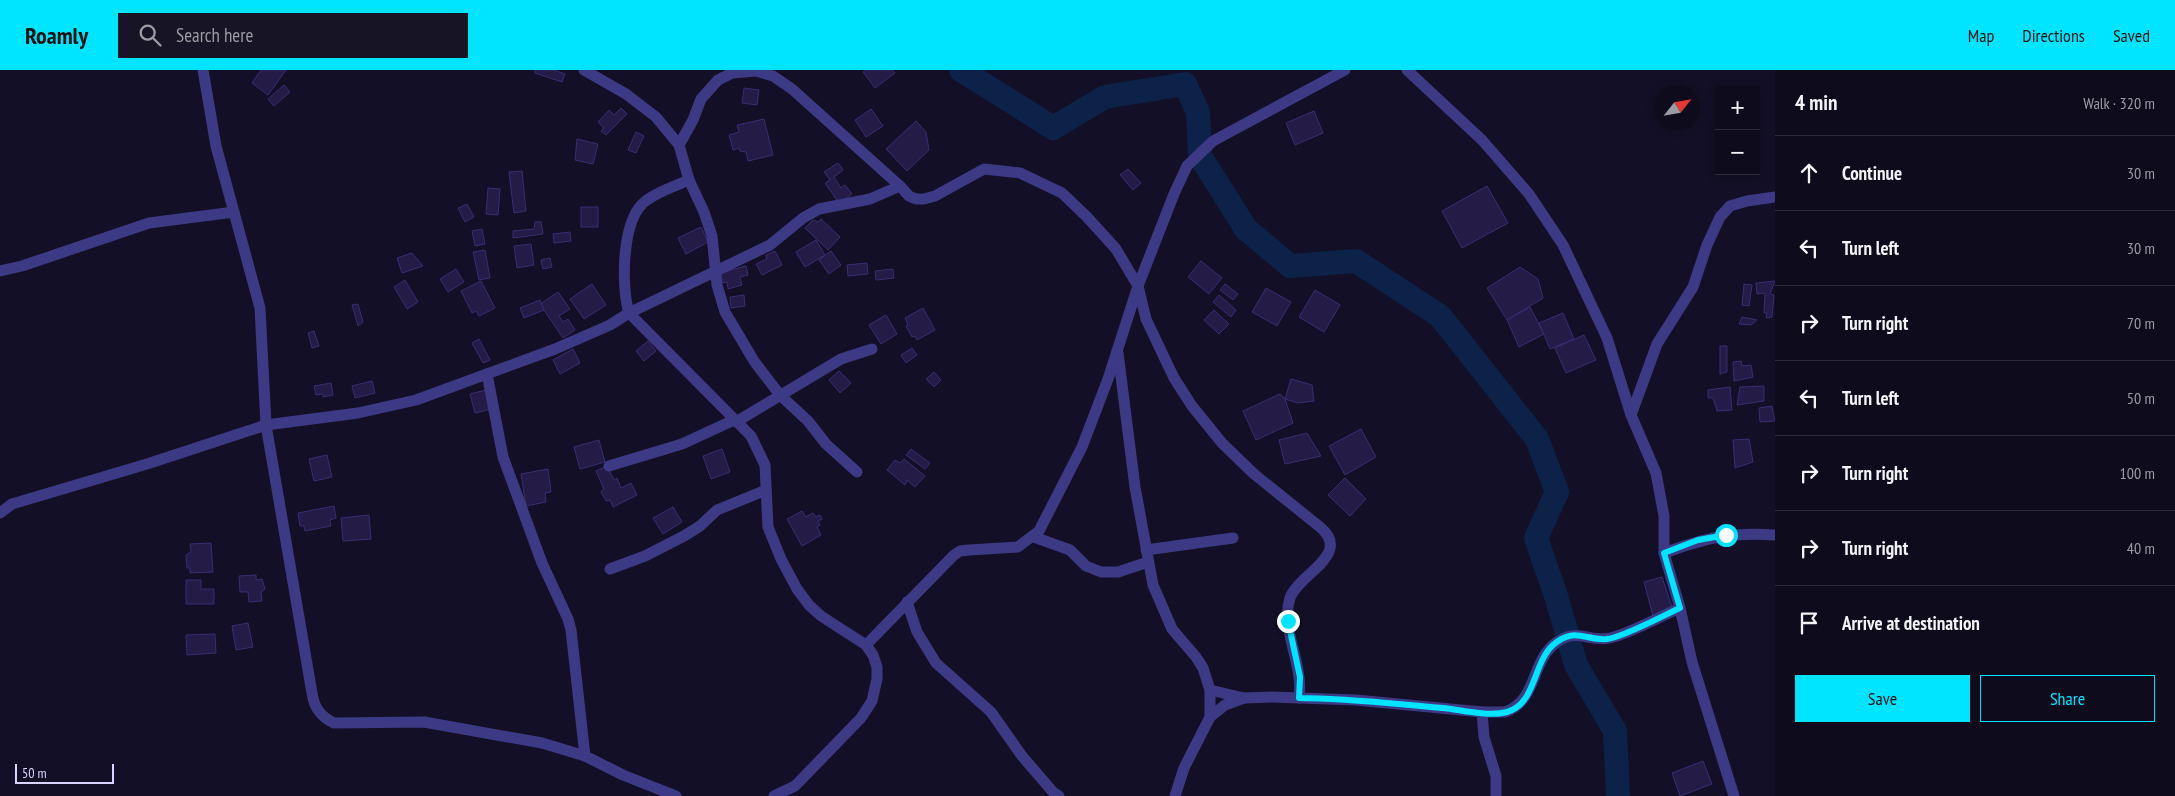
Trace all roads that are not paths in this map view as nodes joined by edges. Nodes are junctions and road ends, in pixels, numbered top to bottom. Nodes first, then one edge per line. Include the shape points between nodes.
1 (203, 70) edge
2 (584, 70) edge
3 (1345, 70) edge
4 (1407, 70) edge
5 (679, 144) junction
6 (689, 180) junction
7 (900, 186) junction
8 (1775, 197) edge
9 (234, 212) junction
10 (715, 270) junction
11 (0, 271) edge
12 (1138, 286) junction
13 (629, 313) junction
14 (872, 349) dead end
15 (1118, 350) junction
16 (487, 374) junction
17 (780, 395) junction
18 (1631, 415) junction
19 (735, 421) junction
20 (266, 425) junction
21 (610, 466) dead end
22 (857, 472) dead end
23 (766, 490) junction
24 (0, 513) edge
25 (1775, 535) edge
26 (1034, 537) junction
27 (1233, 538) dead end
28 (1146, 550) junction
29 (1664, 553) junction
30 (1148, 562) junction
31 (610, 569) dead end
32 (907, 602) junction
33 (1680, 608) junction
34 (866, 645) junction
35 (1210, 690) junction
36 (1244, 698) junction
37 (1299, 698) junction
38 (1482, 712) junction
39 (1210, 717) junction
40 (584, 756) junction
41 (676, 796) edge
42 (774, 796) edge
43 (1059, 796) edge
44 (1175, 796) edge
45 (1496, 796) edge
46 (1734, 796) edge

1 - 9 street via 216,146
2 - 5 street via 626,94 656,117
3 - 12 street via 1213,141 1187,166
4 - 18 street via 1506,165 1547,219 1563,245 1607,338
5 - 6 street
5 - 7 street via 701,99 718,80 732,73 756,70 773,76 792,90
6 - 10 street via 712,236
6 - 13 street via 646,200 638,209 631,225 624,266
7 - 10 street via 870,198 819,209 770,245
7 - 12 street via 916,200 935,196 984,169 1020,172 1062,193 1081,211 1116,249
8 - 18 street via 1730,206 1720,217 1693,287 1657,344
9 - 11 street via 148,223
9 - 20 street via 260,308
10 - 13 street
10 - 17 street via 725,312 754,361
12 - 15 street
12 - 37 street via 1146,319 1179,388 1192,406 1254,474 1328,536 1331,546 1328,556 1297,587 1290,599 1288,621 1300,677
13 - 16 street via 555,350
13 - 19 street
14 - 17 street via 841,359
15 - 26 street via 1082,448
15 - 28 street
16 - 20 street via 416,400 358,413
16 - 40 street via 503,457 530,533 571,630
17 - 19 street
17 - 22 street
18 - 29 street via 1656,473 1664,516
19 - 21 street via 682,444
19 - 23 street via 756,444 765,465
20 - 24 street via 12,504
20 - 40 street via 313,703 325,719 343,724 424,722 542,743
23 - 31 street via 717,510 700,526 661,548
23 - 34 street via 768,527 797,589 821,616
25 - 29 street via 1711,537
26 - 30 street via 1070,550 1086,566 1101,572 1118,572
26 - 32 street via 1018,548 960,551
27 - 28 street
28 - 30 street
29 - 33 street
30 - 35 street via 1167,620 1200,662
32 - 34 street
32 - 43 street via 916,632 936,663 991,712 1022,756
33 - 38 street via 1616,637 1566,637 1553,645 1544,657 1527,696 1518,706 1506,712
33 - 46 street via 1692,662
34 - 42 street via 877,667 872,701 852,728 795,786
35 - 36 street
35 - 39 street
36 - 37 street
36 - 39 street via 1225,705
37 - 38 street
38 - 45 street via 1484,737 1496,776
39 - 44 street via 1184,768
40 - 41 street

